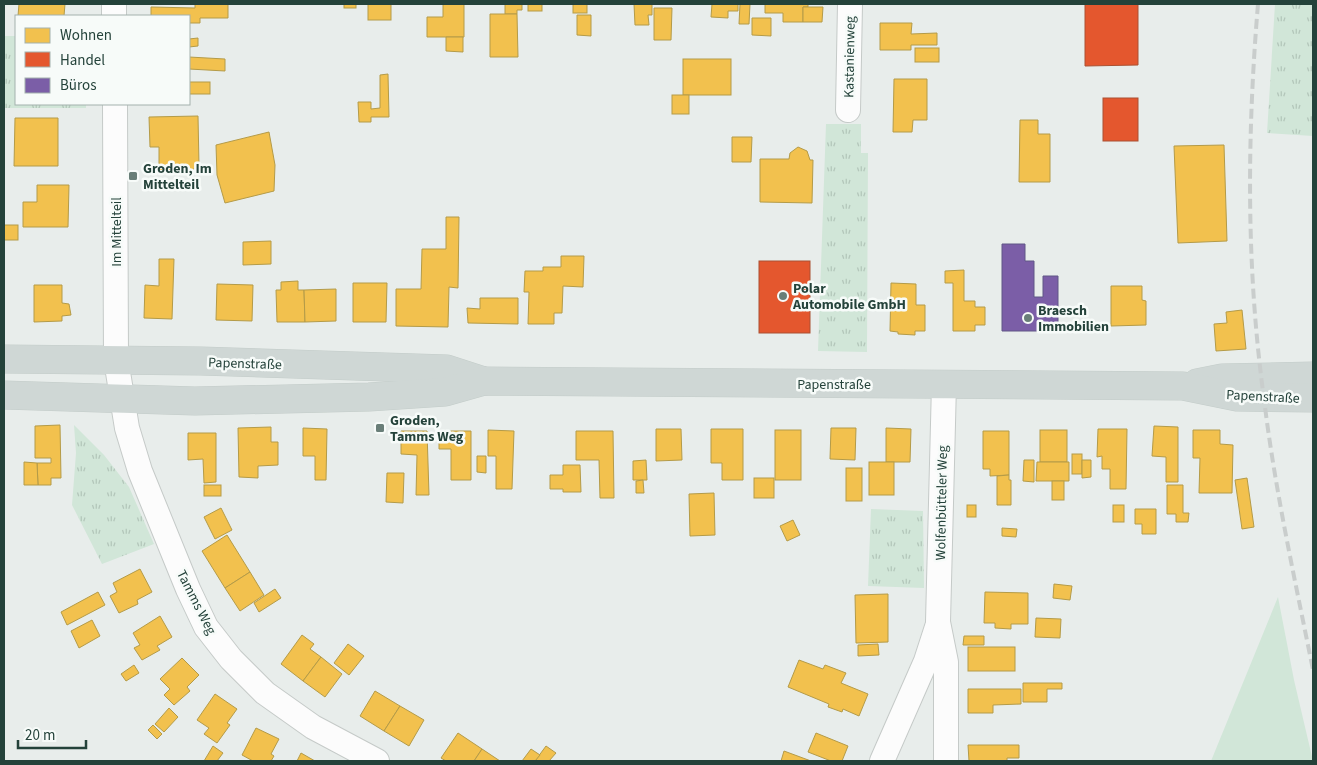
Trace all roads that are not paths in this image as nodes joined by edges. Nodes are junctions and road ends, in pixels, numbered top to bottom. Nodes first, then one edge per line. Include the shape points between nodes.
1 (850, 4) edge
2 (115, 105) edge
3 (848, 110) dead end
4 (4, 359) edge
5 (116, 360) junction
6 (1312, 379) edge
7 (484, 381) junction
8 (944, 384) junction
9 (4, 395) edge
10 (123, 400) junction
11 (938, 622) junction
12 (377, 761) edge
13 (882, 761) edge
14 (946, 761) edge

1 - 3 street, Kastanienweg
2 - 5 street, Im Mittelteil
4 - 5 main road, Papenstraße
5 - 7 main road, Papenstraße via 447,369
5 - 10 street, Im Mittelteil
6 - 8 main road, Papenstraße via 1222,378 1183,386
7 - 8 main road, Papenstraße
7 - 10 main road, Papenstraße via 445,392 369,398
8 - 11 street, Wolfenbütteler Weg
9 - 10 main road, Papenstraße
10 - 12 street, Tamms Weg via 134,454 206,627 231,659 265,693 313,727
11 - 13 street, Wolfenbütteler Weg via 926,662
11 - 14 street, Wolfenbütteler Weg via 946,662

